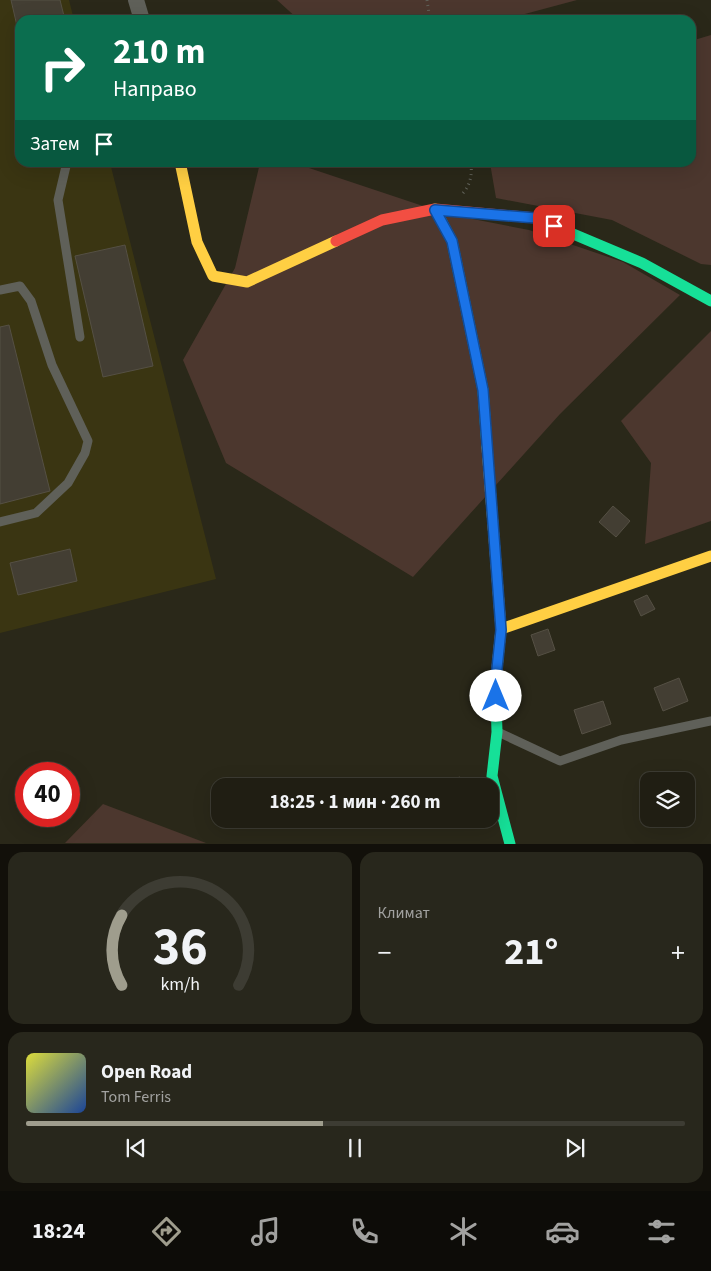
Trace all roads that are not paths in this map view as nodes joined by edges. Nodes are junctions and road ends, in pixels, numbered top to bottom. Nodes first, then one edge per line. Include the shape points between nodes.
1 (136, 0) edge
2 (140, 15) edge
3 (66, 167) edge
4 (181, 167) edge
5 (438, 210) junction
6 (0, 290) edge
7 (711, 301) edge
8 (80, 336) dead end
9 (0, 522) edge
10 (711, 556) edge
11 (501, 630) junction
12 (711, 721) edge
13 (498, 732) junction
14 (510, 844) edge

1 - 2 street
3 - 8 lane via 58,200
4 - 5 street via 197,242 213,276 247,282 382,220
5 - 7 street via 536,218 642,263
5 - 11 street via 452,241 483,390
6 - 9 lane via 20,286 31,301 52,365 88,441 85,453 68,482 36,513
10 - 11 street
11 - 13 street via 496,678
12 - 13 lane via 621,740 560,761
13 - 14 street via 492,776

